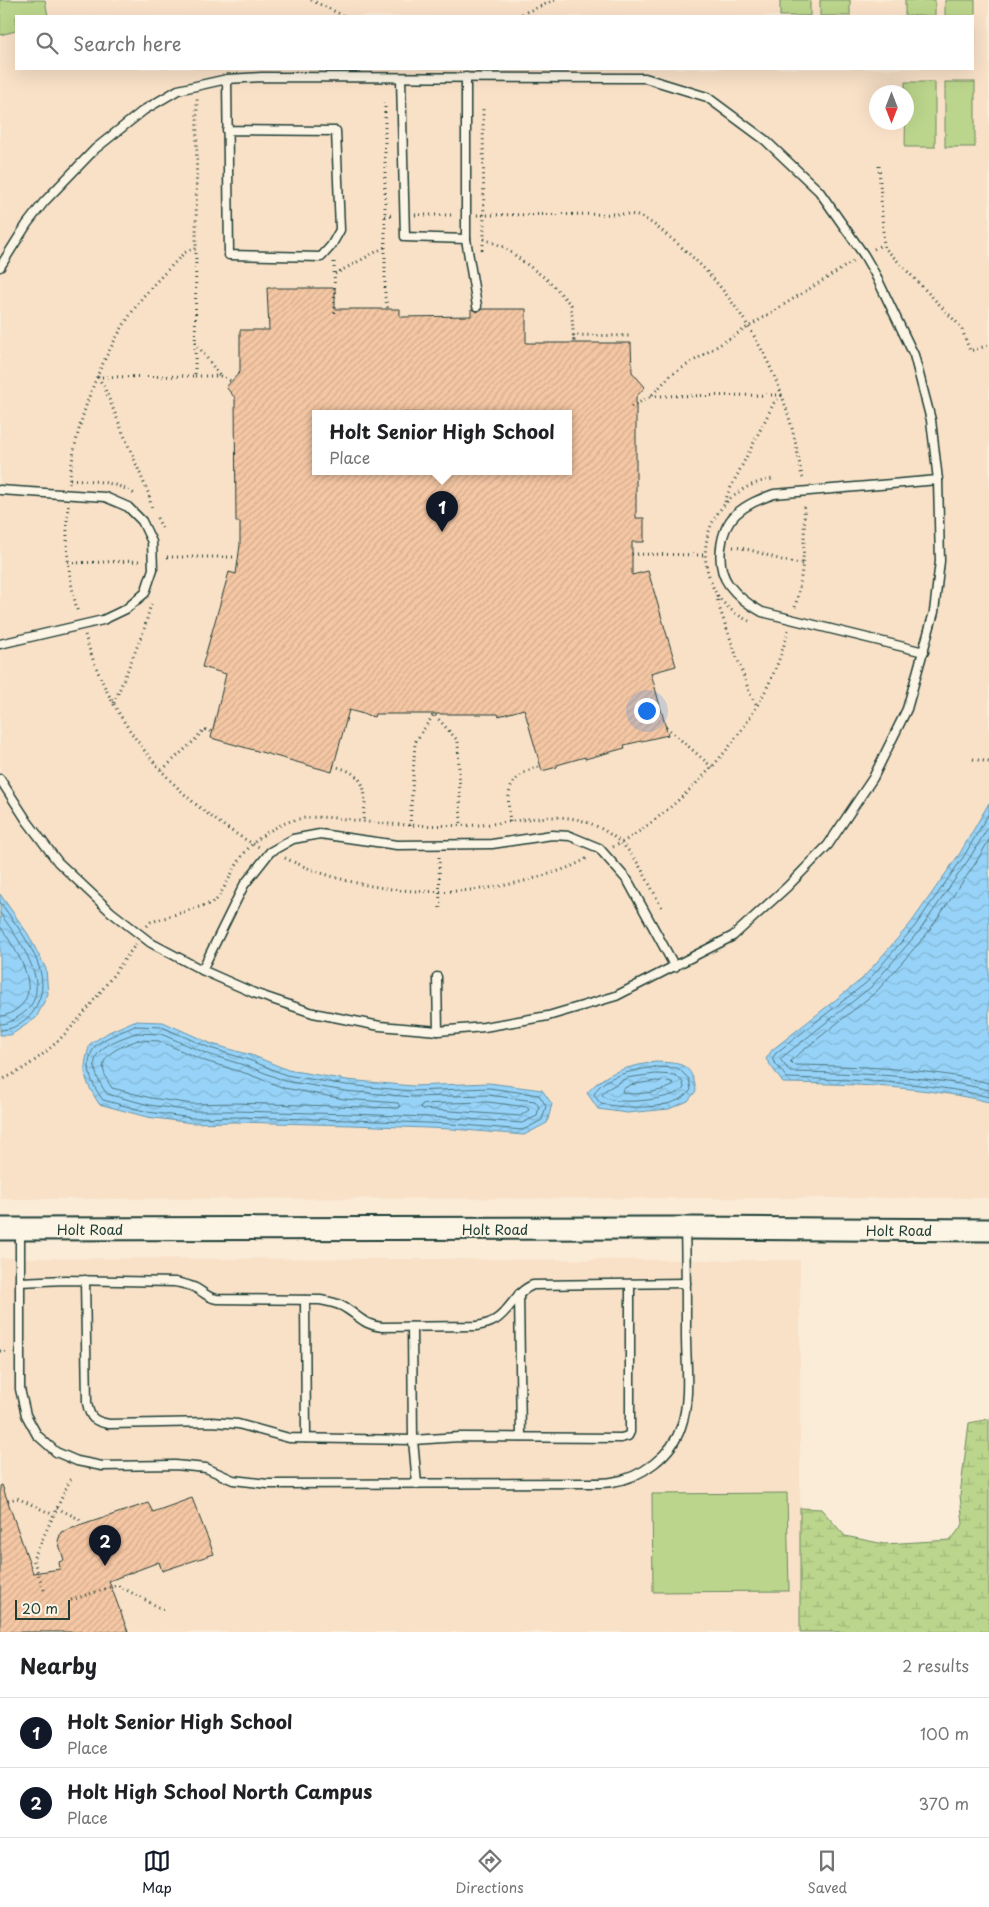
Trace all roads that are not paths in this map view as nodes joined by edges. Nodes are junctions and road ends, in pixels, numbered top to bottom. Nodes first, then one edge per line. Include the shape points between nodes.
1 (401, 78) junction
2 (466, 78) junction
3 (227, 79) junction
4 (227, 130) junction
5 (466, 238) junction
6 (0, 267) edge
7 (477, 306) dead end
8 (938, 480) junction
9 (0, 490) edge
10 (0, 644) edge
11 (924, 652) junction
12 (0, 780) edge
13 (675, 967) junction
14 (202, 970) junction
15 (437, 977) dead end
16 (438, 1031) junction
17 (685, 1228) junction
18 (10, 1229) edge
19 (989, 1230) edge
20 (85, 1280) junction
21 (20, 1282) junction
22 (686, 1283) junction
23 (630, 1284) junction
24 (519, 1294) junction
25 (305, 1300) junction
26 (412, 1327) junction
27 (521, 1437) junction
28 (306, 1438) junction
29 (413, 1440) junction
30 (417, 1484) junction

1 - 2 lane
1 - 3 lane
1 - 5 lane via 404,237
2 - 5 lane
2 - 8 lane via 645,78 708,97 765,140 818,191 864,255 914,355 931,420
3 - 4 lane
3 - 6 lane via 178,90 144,110 95,149 44,202
4 - 4 lane via 229,255 321,257 340,230 336,132
5 - 7 lane
8 - 11 lane via 940,561 934,612
8 - 11 lane via 774,494 754,501 735,514 720,546 721,563 728,584 745,602 762,612
9 - 10 lane via 106,497 128,507 142,521 152,542 153,569 145,593 126,609 102,620
11 - 13 lane via 907,709 873,778 828,845 788,887 733,936
12 - 14 lane via 58,862 111,912 151,942
13 - 14 lane via 628,881 599,848 570,836 552,834 492,844 397,845 320,834 293,838 270,852 244,885
13 - 16 lane via 616,996 548,1016
14 - 16 lane via 254,993 313,1013 380,1026
15 - 16 lane
17 - 18 main road, Holt Road
17 - 19 main road, Holt Road
17 - 22 lane
18 - 21 lane
20 - 21 lane
20 - 25 lane via 175,1282 190,1285 217,1300
20 - 28 lane via 87,1402 90,1416 98,1422 212,1422
21 - 30 lane via 20,1389 26,1415 37,1435 56,1452 77,1462 102,1466 206,1468 233,1480 268,1484
22 - 23 lane
22 - 30 lane via 686,1392 681,1427 662,1457 647,1469 613,1482
23 - 24 lane via 533,1285
23 - 27 lane via 628,1436
24 - 26 lane via 496,1320 488,1323
24 - 27 lane
25 - 26 lane via 336,1303 371,1326
25 - 28 lane
26 - 29 lane
27 - 29 lane
28 - 29 lane
29 - 30 lane

